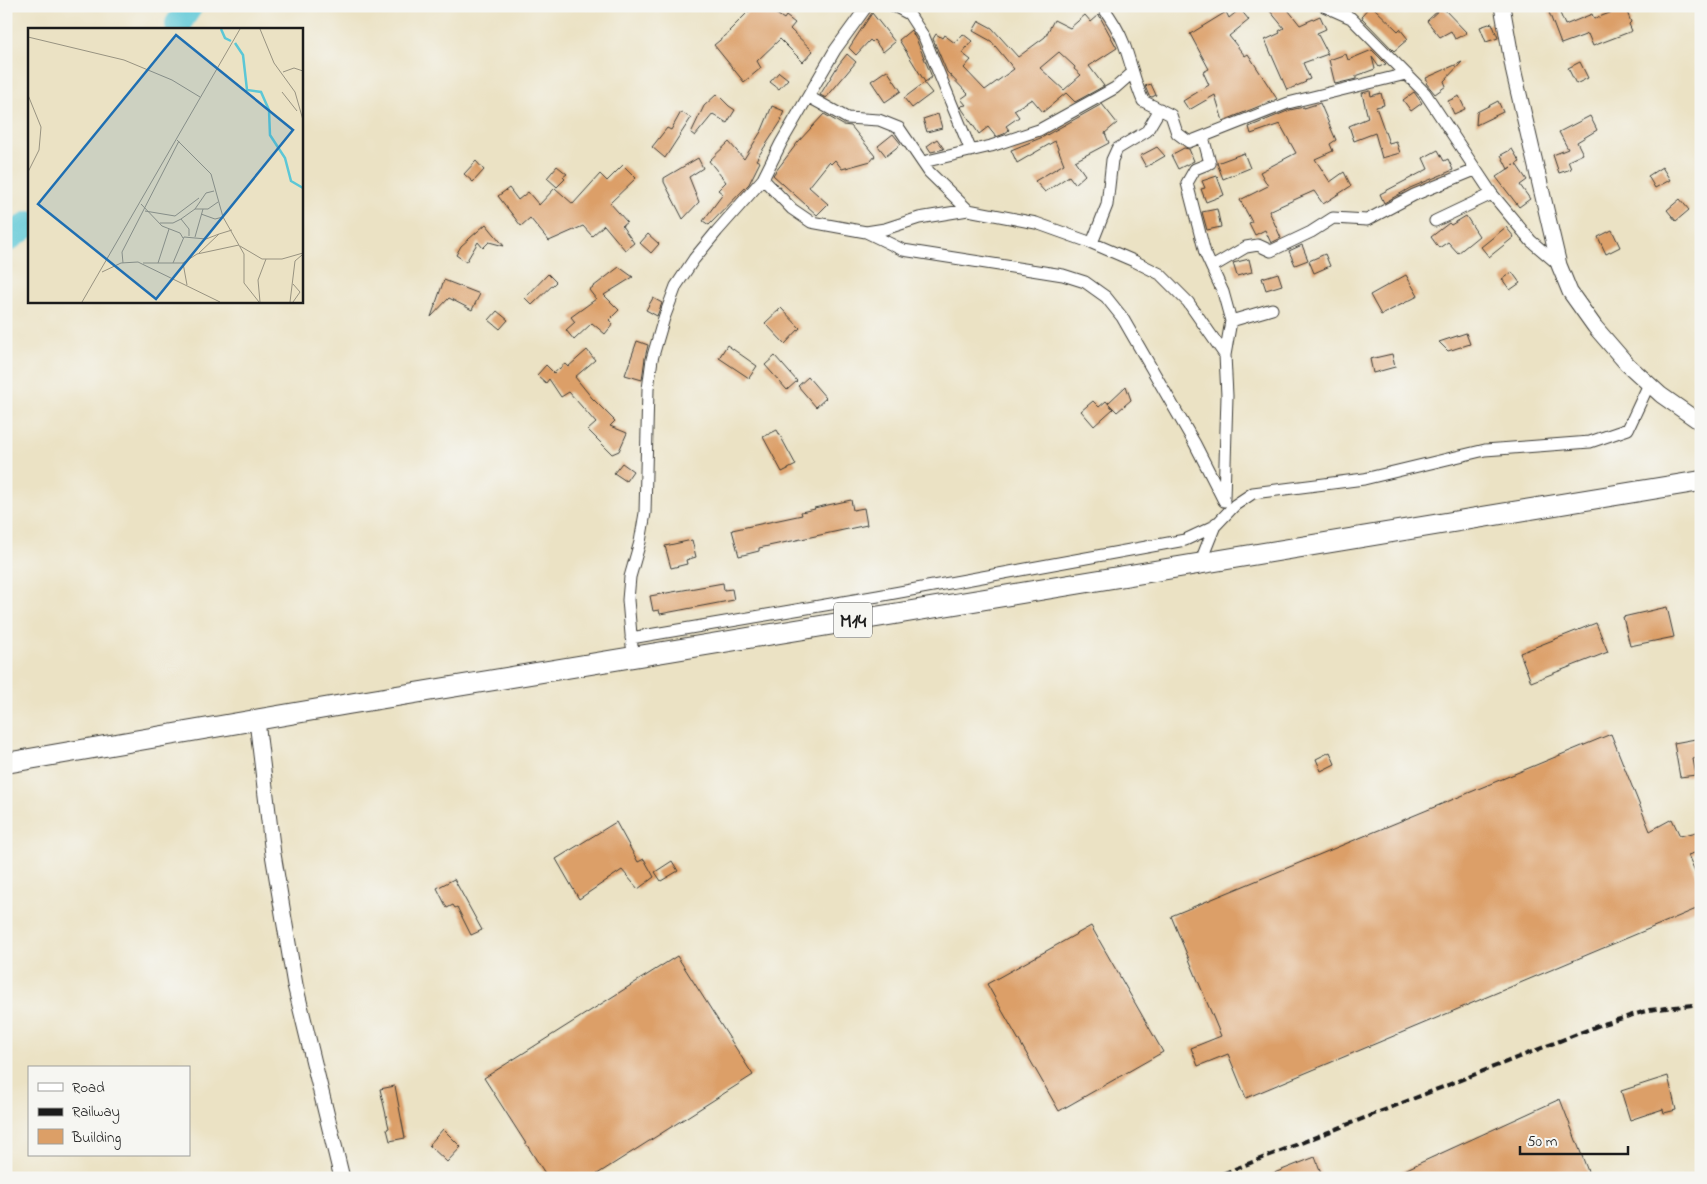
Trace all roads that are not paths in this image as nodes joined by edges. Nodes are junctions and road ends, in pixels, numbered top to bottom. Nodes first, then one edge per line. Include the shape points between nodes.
1 (867, 6) edge
2 (894, 6) edge
3 (1102, 6) edge
4 (1324, 6) edge
5 (1353, 6) edge
6 (1502, 6) edge
7 (1351, 18) junction
8 (1132, 73) junction
9 (1406, 74) junction
10 (809, 97) junction
11 (1160, 109) junction
12 (1203, 137) junction
13 (971, 150) junction
14 (923, 162) junction
15 (1475, 170) junction
16 (763, 179) junction
17 (1492, 194) junction
18 (968, 210) junction
19 (1435, 221) dead end
20 (866, 232) junction
21 (1092, 243) junction
22 (1559, 265) junction
23 (1212, 267) junction
24 (1272, 309) dead end
25 (1231, 321) junction
26 (1225, 355) junction
27 (1649, 384) junction
28 (1701, 423) edge
29 (1701, 481) edge
30 (1224, 501) junction
31 (1215, 526) junction
32 (1200, 563) junction
33 (633, 648) junction
34 (257, 720) junction
35 (6, 763) edge
36 (342, 1178) edge

1 - 10 street via 835,50
2 - 13 street via 909,14 924,36
3 - 8 street via 1124,44
4 - 7 street
5 - 7 street
6 - 22 street via 1514,73
7 - 9 street
8 - 11 street via 1143,101
8 - 13 street via 1115,88 1039,130
9 - 12 street via 1288,103
9 - 15 street via 1425,93
10 - 14 street via 847,118 879,120 899,128
10 - 16 street
11 - 12 street via 1171,115 1177,133 1189,142
11 - 21 street via 1147,131 1117,149 1112,160 1107,205
12 - 23 street via 1210,163 1195,169 1187,182
13 - 14 street
14 - 18 street
15 - 17 street
15 - 23 street via 1414,195 1367,220 1333,218 1271,251 1258,245 1246,246
16 - 20 street via 792,210 811,222
16 - 33 street via 694,259 676,286 661,326 648,389 645,513 630,577
17 - 19 street
17 - 22 street via 1531,241
18 - 20 street via 919,218
18 - 21 street via 1036,223
20 - 30 street via 903,250 1063,275 1085,282 1106,297 1122,317
21 - 26 street via 1160,274 1188,302
22 - 27 street via 1570,292 1595,327
23 - 25 street
24 - 25 street
25 - 26 street
26 - 30 street
27 - 28 street
27 - 31 street via 1628,429 1590,442 1485,450 1364,479 1253,492
29 - 32 highway, M14
30 - 31 street
31 - 32 street
31 - 33 street via 1185,540 878,596
32 - 33 highway, M14
33 - 34 highway, M14
34 - 35 highway, M14
34 - 36 street via 273,854 295,985

